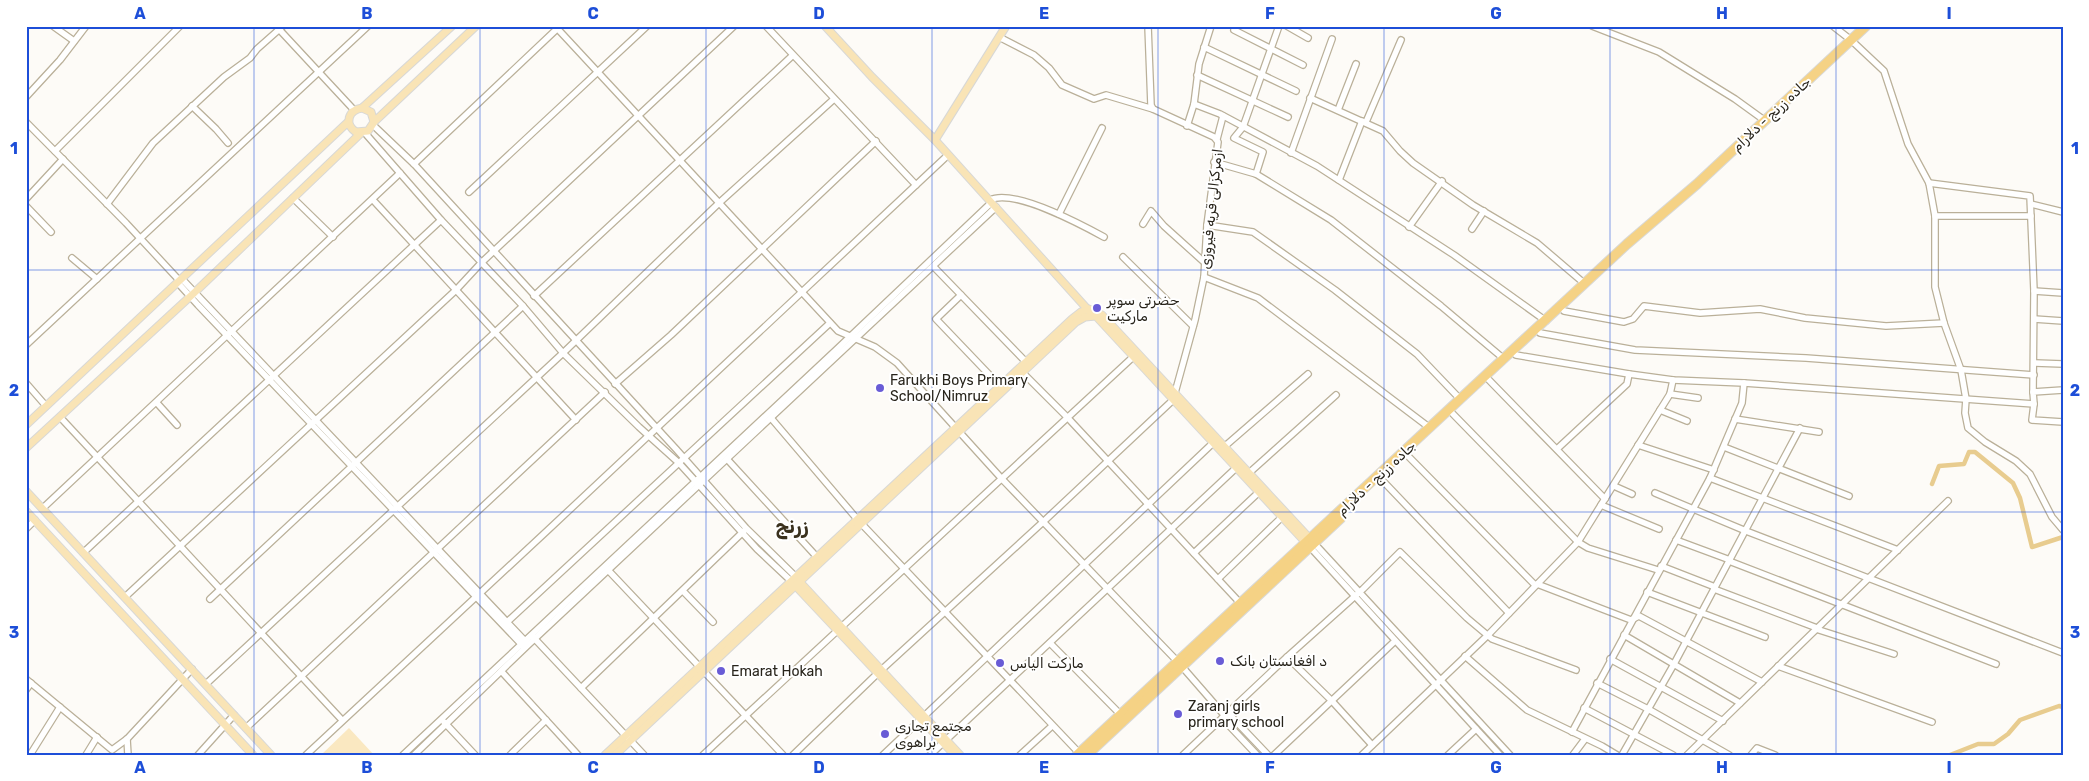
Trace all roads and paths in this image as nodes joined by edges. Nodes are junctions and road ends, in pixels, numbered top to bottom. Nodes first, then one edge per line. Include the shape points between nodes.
1 (53, 26) edge
2 (86, 26) edge
3 (180, 26) edge
4 (368, 26) edge
5 (452, 26) edge
6 (476, 26) edge
7 (647, 26) edge
8 (734, 26) edge
9 (766, 26) edge
10 (825, 26) edge
11 (1006, 26) edge
12 (1148, 26) edge
13 (1212, 26) edge
14 (1279, 26) edge
15 (1287, 26) edge
16 (1592, 26) edge
17 (1833, 26) edge
18 (1866, 26) edge
19 (279, 27) edge
20 (558, 27) edge
21 (1234, 30) dead end
22 (999, 37) junction
23 (1308, 38) dead end
24 (1332, 39) dead end
25 (1401, 40) dead end
26 (1851, 40) junction
27 (74, 41) junction
28 (1204, 47) junction
29 (1271, 48) junction
30 (792, 56) junction
31 (1356, 64) dead end
32 (1303, 65) dead end
33 (318, 72) junction
34 (598, 72) junction
35 (1197, 75) junction
36 (1261, 75) junction
37 (1296, 90) dead end
38 (26, 97) edge
39 (834, 98) junction
40 (1310, 98) junction
41 (1252, 100) junction
42 (1194, 104) junction
43 (192, 106) junction
44 (362, 108) junction
45 (1152, 109) junction
46 (354, 110) junction
47 (1338, 110) junction
48 (639, 116) junction
49 (1223, 116) junction
50 (1288, 117) dead end
51 (1764, 120) junction
52 (26, 122) edge
53 (348, 122) junction
54 (1364, 122) junction
55 (374, 123) junction
56 (1188, 126) junction
57 (1242, 127) junction
58 (1102, 128) dead end
59 (362, 133) junction
60 (1217, 139) junction
61 (934, 140) junction
62 (876, 141) junction
63 (228, 143) dead end
64 (55, 151) junction
65 (1292, 153) junction
66 (948, 155) junction
67 (63, 159) junction
68 (680, 161) junction
69 (1214, 162) junction
70 (414, 164) junction
71 (400, 174) junction
72 (1256, 174) junction
73 (1339, 180) junction
74 (1442, 181) junction
75 (1929, 183) junction
76 (916, 185) junction
77 (469, 192) dead end
78 (293, 198) junction
79 (26, 199) edge
80 (373, 200) junction
81 (719, 203) junction
82 (993, 203) junction
83 (1676, 203) junction
84 (108, 204) junction
85 (2031, 204) junction
86 (26, 206) edge
87 (1484, 211) junction
88 (2063, 212) edge
89 (1059, 214) junction
90 (1935, 216) junction
91 (2031, 216) junction
92 (441, 220) junction
93 (1143, 224) dead end
94 (1207, 225) junction
95 (1409, 227) junction
96 (1472, 229) dead end
97 (52, 232) dead end
98 (333, 237) junction
99 (1104, 237) dead end
100 (141, 239) junction
101 (415, 245) junction
102 (762, 250) junction
103 (495, 251) junction
104 (1123, 257) dead end
105 (72, 258) dead end
106 (1204, 262) junction
107 (481, 263) junction
108 (933, 266) junction
109 (1204, 277) junction
110 (97, 279) junction
111 (179, 280) junction
112 (1585, 284) junction
113 (456, 290) junction
114 (801, 291) junction
115 (2034, 291) junction
116 (2063, 293) edge
117 (192, 294) junction
118 (961, 295) junction
119 (534, 296) junction
120 (523, 306) junction
121 (1564, 311) junction
122 (1090, 312) junction
123 (2034, 319) junction
124 (1546, 320) junction
125 (2063, 321) edge
126 (830, 323) junction
127 (1944, 323) junction
128 (1193, 326) junction
129 (495, 332) junction
130 (1540, 333) junction
131 (231, 334) junction
132 (850, 336) junction
133 (857, 339) junction
134 (576, 341) junction
135 (26, 346) edge
136 (563, 353) junction
137 (1516, 356) junction
138 (1133, 357) junction
139 (1504, 359) junction
140 (1026, 362) junction
141 (2035, 363) junction
142 (2063, 364) edge
143 (1961, 370) junction
144 (1021, 371) junction
145 (1308, 374) dead end
146 (1629, 374) junction
147 (2034, 375) junction
148 (272, 377) junction
149 (536, 377) junction
150 (1489, 380) junction
151 (1673, 380) junction
152 (1744, 383) junction
153 (615, 384) junction
154 (1000, 386) junction
155 (27, 387) edge
156 (2063, 390) edge
157 (605, 392) junction
158 (2033, 392) junction
159 (1670, 394) junction
160 (1336, 395) dead end
161 (1174, 397) junction
162 (1698, 398) dead end
163 (1460, 399) junction
164 (1966, 399) junction
165 (157, 403) junction
166 (2034, 404) junction
167 (46, 406) junction
168 (1660, 410) junction
169 (1453, 414) junction
170 (1067, 416) junction
171 (60, 417) junction
172 (771, 418) junction
173 (1735, 419) junction
174 (576, 420) junction
175 (314, 421) junction
176 (1688, 421) dead end
177 (2063, 423) edge
178 (26, 425) edge
179 (177, 425) dead end
180 (657, 428) junction
181 (1430, 428) junction
182 (1800, 428) junction
183 (958, 429) junction
184 (1819, 432) dead end
185 (649, 436) junction
186 (1213, 442) junction
187 (1638, 445) junction
188 (1224, 447) junction
189 (1724, 447) junction
190 (26, 448) edge
191 (1556, 449) junction
192 (1407, 455) junction
193 (98, 458) junction
194 (684, 458) junction
195 (727, 460) junction
196 (1107, 460) junction
197 (679, 463) junction
198 (354, 464) junction
199 (1778, 467) junction
200 (1236, 468) junction
201 (1714, 470) junction
202 (1249, 473) junction
203 (697, 478) junction
204 (1710, 478) junction
205 (1002, 479) junction
206 (1382, 480) junction
207 (702, 483) junction
208 (1614, 486) junction
209 (26, 491) edge
210 (1259, 492) junction
211 (1655, 493) dead end
212 (1632, 494) dead end
213 (1849, 496) dead end
214 (1606, 499) junction
215 (1763, 499) junction
216 (1948, 501) dead end
217 (139, 502) junction
218 (1148, 504) junction
219 (1601, 505) junction
220 (43, 508) junction
221 (396, 508) junction
222 (1693, 509) junction
223 (26, 511) edge
224 (1282, 517) junction
225 (35, 520) junction
226 (859, 521) junction
227 (1043, 522) junction
228 (1660, 528) dead end
229 (26, 529) edge
230 (744, 530) junction
231 (1746, 530) junction
232 (2063, 530) edge
233 (1172, 531) junction
234 (1676, 540) junction
235 (1310, 542) junction
236 (1578, 542) junction
237 (180, 546) junction
238 (1898, 550) junction
239 (436, 551) junction
240 (84, 552) junction
241 (1194, 553) junction
242 (816, 556) junction
243 (1730, 560) junction
244 (1084, 564) junction
245 (904, 567) junction
246 (1660, 568) junction
247 (608, 570) junction
248 (1868, 578) junction
249 (1218, 579) junction
250 (795, 580) junction
251 (1536, 585) junction
252 (1715, 588) junction
253 (220, 589) junction
254 (1108, 589) junction
255 (683, 591) junction
256 (1360, 592) junction
257 (1647, 592) junction
258 (123, 594) junction
259 (478, 595) junction
260 (1354, 598) junction
261 (210, 599) dead end
262 (110, 601) junction
263 (1841, 604) junction
264 (1242, 606) junction
265 (945, 612) junction
266 (1509, 613) junction
267 (1701, 614) junction
268 (654, 618) junction
269 (1631, 620) junction
270 (713, 622) dead end
271 (506, 623) junction
272 (1817, 628) junction
273 (839, 629) junction
274 (261, 633) junction
275 (1488, 636) junction
276 (1624, 636) junction
277 (533, 637) junction
278 (1766, 637) dead end
279 (1395, 641) junction
280 (1686, 641) junction
281 (1050, 643) junction
282 (524, 644) junction
283 (2063, 653) edge
284 (1894, 654) dead end
285 (1465, 656) junction
286 (986, 657) junction
287 (1287, 657) junction
288 (1610, 659) junction
289 (1180, 664) junction
290 (1674, 664) junction
291 (1996, 664) dead end
292 (1778, 666) junction
293 (192, 669) junction
294 (701, 669) junction
295 (1576, 670) dead end
296 (880, 671) junction
297 (502, 672) junction
298 (302, 678) junction
299 (182, 679) junction
300 (1441, 680) junction
301 (29, 681) edge
302 (1010, 681) junction
303 (1762, 682) junction
304 (206, 684) junction
305 (1597, 684) junction
306 (1436, 685) junction
307 (1661, 687) junction
308 (581, 688) junction
309 (26, 690) edge
310 (1332, 700) junction
311 (1740, 703) junction
312 (60, 707) junction
313 (1584, 708) junction
314 (1648, 709) junction
315 (1120, 714) junction
316 (234, 715) junction
317 (746, 716) junction
318 (1225, 716) junction
319 (923, 717) junction
320 (441, 718) junction
321 (342, 720) junction
322 (546, 720) junction
323 (1723, 721) junction
324 (1932, 722) dead end
325 (446, 724) junction
326 (225, 725) junction
327 (1052, 726) junction
328 (246, 728) junction
329 (1476, 728) junction
330 (1572, 732) junction
331 (1636, 734) junction
332 (96, 737) junction
333 (628, 738) junction
334 (127, 739) junction
335 (1585, 739) junction
336 (1702, 740) junction
337 (945, 741) junction
338 (1372, 745) junction
339 (268, 754) edge
340 (1081, 754) edge
341 (30, 755) edge
342 (86, 755) edge
343 (128, 755) edge
344 (198, 755) edge
345 (253, 755) edge
346 (306, 755) edge
347 (403, 755) edge
348 (414, 755) edge
349 (475, 755) edge
350 (510, 755) edge
351 (578, 755) edge
352 (605, 755) edge
353 (615, 755) edge
354 (644, 755) edge
355 (703, 755) edge
356 (783, 755) edge
357 (793, 755) edge
358 (883, 755) edge
359 (930, 755) edge
360 (954, 755) edge
361 (960, 755) edge
362 (1020, 755) edge
363 (1182, 755) edge
364 (1256, 755) edge
365 (1268, 755) edge
366 (1274, 755) edge
367 (1362, 755) edge
368 (1448, 755) edge
369 (1500, 755) edge
370 (1510, 755) edge
371 (1572, 755) edge
372 (1617, 755) edge
373 (1622, 755) edge
374 (1673, 755) edge
375 (1687, 755) edge
376 (1729, 755) edge
377 (1750, 755) edge
378 (1775, 755) edge

1 - 27 street
2 - 27 street
3 - 64 street
4 - 33 street
5 - 44 main road
6 - 55 main road
7 - 34 street
8 - 48 street
9 - 30 street
10 - 61 main road
11 - 22 main road
12 - 45 street
13 - 28 street
14 - 29 street
15 - 23 street
16 - 51 street via 1659,52
17 - 26 street
18 - 26 highway, جاده زرنج - دلارام
19 - 33 street
19 - 43 street via 250,58
20 - 34 street
20 - 70 street
21 - 29 street
22 - 45 street, ازمرکزالی قریه فیروزی via 1034,55 1049,68 1059,83 1067,87 1094,99 1106,95
22 - 61 main road
24 - 40 street
25 - 54 street
26 - 51 highway, جاده زرنج - دلارام
26 - 75 street via 1884,71 1908,144
27 - 38 street
28 - 35 street
28 - 36 street
29 - 32 street
29 - 36 street
30 - 39 street
30 - 68 street
31 - 47 street
33 - 46 street
33 - 100 street
34 - 48 street
34 - 77 street
35 - 41 street
35 - 42 street
36 - 37 street
36 - 41 street
39 - 62 street
39 - 81 street
40 - 47 street
40 - 65 street
41 - 50 street
41 - 57 street
42 - 49 street
42 - 56 street
43 - 63 street
43 - 84 street via 143,154
44 - 46 main road
44 - 55 main road via 371,112
45 - 56 street, ازمرکزالی قریه فیروزی
46 - 53 main road
47 - 54 street
48 - 68 street
48 - 103 street
49 - 57 street
49 - 60 street
51 - 83 highway, جاده زرنج - دلارام
52 - 64 street
53 - 59 main road via 352,130
53 - 111 main road
54 - 73 street
54 - 74 street via 1383,131 1406,157
55 - 59 main road
55 - 70 street
56 - 60 street, ازمرکزالی قریه فیروزی
57 - 65 street
57 - 72 street via 1234,138 1263,152
58 - 89 street
59 - 71 street
59 - 78 main road
60 - 69 street, ازمرکزالی قریه فیروزی
61 - 66 main road
62 - 76 street
62 - 102 street
64 - 67 street
65 - 73 street
66 - 76 street
66 - 82 main road
67 - 79 street
67 - 84 street
68 - 81 street
68 - 119 street
69 - 72 street
69 - 94 street, ازمرکزالی قریه فیروزی
70 - 103 street
71 - 80 street
71 - 92 street
72 - 139 street via 1331,220
73 - 95 street
74 - 87 street
74 - 95 street
75 - 85 street via 2028,195
75 - 90 street
76 - 114 street
78 - 98 street
78 - 117 main road
80 - 98 street
80 - 101 street
81 - 102 street
81 - 134 street
82 - 89 street via 998,197
82 - 108 street
82 - 122 main road
82 - 132 street
83 - 112 highway, جاده زرنج - دلارام
83 - 121 highway, جاده زرنج - دلارام
84 - 100 street
85 - 88 street
85 - 91 street
86 - 97 street
87 - 96 street
87 - 112 street via 1537,243
89 - 99 street
90 - 91 street
90 - 127 street via 1935,287
91 - 115 street
92 - 101 street
92 - 107 street
93 - 106 street via 1151,211
94 - 106 street, ازمرکزالی قریه فیروزی
94 - 163 street via 1252,232 1335,290 1417,354
95 - 124 street
98 - 131 street
100 - 110 street
100 - 111 street
101 - 113 street
101 - 148 street
102 - 114 street
102 - 153 street
103 - 107 street
103 - 119 street
104 - 128 street
105 - 110 street
106 - 109 street, ازمرکزالی قریه فیروزی
107 - 113 street
107 - 120 street
108 - 118 street
108 - 133 street
109 - 128 street, ازمرکزالی قریه فیروزی
109 - 181 street via 1258,298
110 - 135 street
111 - 117 street
111 - 167 main road
112 - 124 highway, جاده زرنج - دلارام
113 - 129 street
113 - 175 street
114 - 126 street
114 - 180 street
115 - 116 street
115 - 123 street
117 - 131 street
117 - 171 main road
118 - 140 street
118 - 154 street via 936,319
119 - 134 street
120 - 129 street
120 - 136 street
121 - 127 street via 1624,322 1633,319 1644,306 1700,313 1760,309 1805,318 1886,326
121 - 130 highway, جاده زرنج - دلارام
122 - 138 main road
122 - 140 main road via 1081,312 1072,319
122 - 144 main road
122 - 161 main road via 1102,315
123 - 125 street
123 - 141 street
124 - 139 highway, جاده زرنج - دلارام
126 - 132 street
126 - 194 street
127 - 143 street
128 - 161 street, ازمرکزالی قریه فیروزی
129 - 149 street
129 - 198 street
130 - 137 highway, جاده زرنج - دلارام
130 - 143 street via 1635,350
131 - 148 street
131 - 165 street
132 - 133 street
132 - 203 street
133 - 172 street
133 - 183 street via 897,363
134 - 136 street
134 - 153 street
136 - 149 street
136 - 157 street
137 - 146 street
137 - 150 highway, جاده زرنج - دلارام
138 - 161 main road
138 - 170 street
139 - 163 highway, جاده زرنج - دلارام
140 - 144 main road
141 - 142 street
141 - 147 street
143 - 147 street
143 - 164 street
144 - 154 main road
144 - 170 street
144 - 183 main road
145 - 188 street
146 - 151 street
146 - 191 street via 1627,384
147 - 158 street
148 - 175 street
148 - 217 street
149 - 174 street
149 - 221 street
150 - 169 highway, جاده زرنج - دلارام
150 - 191 street
151 - 152 street
151 - 159 street
152 - 164 street
152 - 173 street via 1742,403
153 - 180 street
154 - 183 main road
155 - 167 street
156 - 158 street
157 - 174 street
157 - 185 street
158 - 166 street
159 - 162 street
159 - 168 street
160 - 202 street
161 - 186 main road
161 - 188 main road
161 - 196 street
163 - 181 highway, جاده زرنج - دلارام
164 - 166 street
164 - 232 street via 1968,428 2030,474 2052,517
165 - 179 street
165 - 193 street
166 - 177 street via 2032,420
167 - 178 main road
168 - 176 street
168 - 187 street
169 - 192 highway, جاده زرنج - دلارام
169 - 236 street
170 - 196 street
170 - 205 street
171 - 190 main road
171 - 193 street
172 - 195 street
172 - 226 street
173 - 182 street
173 - 189 street
174 - 239 street
175 - 198 street
175 - 237 street
180 - 185 street
180 - 194 street
181 - 235 highway, جاده زرنج - دلارام
182 - 184 street
182 - 199 street
183 - 205 street
183 - 226 main road
185 - 197 street
185 - 259 street
186 - 200 main road
186 - 218 street
187 - 201 street
187 - 208 street
188 - 202 main road
189 - 199 street
189 - 201 street
191 - 214 street
192 - 206 highway, جاده زرنج - دلارام
192 - 251 street
193 - 217 street
193 - 220 street
194 - 197 street
194 - 203 street
195 - 207 street
195 - 242 street
196 - 218 street
196 - 227 street
197 - 203 street
197 - 271 street
198 - 221 street
198 - 253 street
199 - 213 street
199 - 215 street
200 - 210 main road
200 - 233 street
201 - 204 street
202 - 235 main road
203 - 207 street
203 - 277 street
204 - 215 street
204 - 222 street
205 - 227 street
205 - 245 street
206 - 235 highway, جاده زرنج - دلارام
206 - 266 street
207 - 230 street
207 - 247 street
208 - 212 street
208 - 214 street
209 - 220 main road
210 - 224 main road
210 - 241 street
211 - 222 street
214 - 219 street
215 - 231 street
215 - 238 street
216 - 238 street
217 - 237 street
217 - 240 street
218 - 233 street
218 - 244 street
219 - 228 street
219 - 236 street
220 - 240 main road
221 - 239 street
221 - 274 street
222 - 231 street
222 - 234 street
223 - 225 main road
224 - 235 main road
224 - 249 street
225 - 229 street
225 - 262 main road
226 - 242 main road
226 - 245 street
226 - 250 main road
227 - 244 street
227 - 265 street
230 - 250 street
230 - 255 street
231 - 243 street
231 - 248 street
233 - 241 street
233 - 254 street
234 - 243 street
234 - 246 street
235 - 256 street
235 - 260 street
235 - 264 highway, جاده زرنج - دلارام
236 - 246 street via 1588,548
236 - 251 street
237 - 253 street
237 - 258 street
238 - 248 street
239 - 259 street
239 - 298 street
240 - 258 main road
241 - 249 street
242 - 250 main road
243 - 252 street
243 - 263 street
244 - 254 street
244 - 286 street
245 - 265 street
245 - 273 street
246 - 252 street
246 - 257 street
247 - 268 street
247 - 277 street
248 - 263 street
248 - 283 street
249 - 264 street
250 - 273 main road
250 - 294 main road
251 - 266 street
251 - 269 street
252 - 267 street
252 - 272 street
253 - 261 street
253 - 274 street
254 - 281 street
254 - 289 street
255 - 268 street
255 - 270 street
256 - 260 street
256 - 275 street via 1400,552
256 - 300 street
257 - 267 street
257 - 269 street
258 - 262 main road
258 - 293 main road
259 - 271 street
259 - 282 street
259 - 321 street
260 - 279 street
260 - 287 street
262 - 299 main road
263 - 272 street
263 - 291 street
264 - 289 highway, جاده زرنج - دلارام
265 - 286 street
265 - 296 street
266 - 275 street
267 - 278 street
267 - 280 street
268 - 294 street
268 - 308 street
269 - 276 street
269 - 280 street via 1639,616
271 - 282 street
272 - 284 street
272 - 292 street
273 - 296 main road
273 - 317 street
274 - 298 street
274 - 304 street
275 - 285 street
275 - 295 street
276 - 288 street
276 - 290 street
277 - 282 street
277 - 308 street
279 - 306 street
279 - 310 street
280 - 290 street
280 - 303 street
281 - 302 street
281 - 315 street
282 - 297 street
282 - 320 street
285 - 300 street
285 - 330 street via 1527,710
286 - 302 street
286 - 319 street
287 - 310 street
287 - 318 street
288 - 305 street
288 - 307 street
289 - 315 highway, جاده زرنج - دلارام
289 - 318 street
289 - 340 highway, جاده زرنج - دلارام
290 - 307 street
290 - 311 street
292 - 303 street
292 - 324 street
293 - 299 street
293 - 304 main road
294 - 317 street
294 - 333 main road
296 - 319 main road
296 - 357 street
297 - 322 street
297 - 325 street
298 - 321 street
298 - 328 street
299 - 326 main road
299 - 334 street
300 - 306 street
300 - 370 street
301 - 309 street
301 - 312 street
302 - 327 street
302 - 337 street
303 - 311 street
304 - 316 main road
305 - 313 street
305 - 314 street
306 - 329 street
306 - 338 street
307 - 314 street
307 - 323 street
308 - 333 street
310 - 338 street
310 - 366 street
311 - 323 street
312 - 332 street
312 - 341 street
313 - 330 street
313 - 331 street
314 - 331 street
314 - 336 street
315 - 340 highway, جاده زرنج - دلارام
316 - 326 street
316 - 328 main road
317 - 355 street
317 - 356 street
318 - 363 street
318 - 364 street
318 - 365 street
319 - 337 main road
319 - 358 street
320 - 325 street
320 - 347 street
321 - 346 street
322 - 350 street
322 - 351 street
323 - 336 street
325 - 348 street
325 - 349 street
326 - 344 street
326 - 345 main road
327 - 340 street
327 - 362 street
328 - 339 main road
329 - 368 street
329 - 369 street
330 - 335 street
331 - 373 street
331 - 374 street
332 - 334 street via 112,750
332 - 342 street
333 - 352 main road
333 - 353 main road
333 - 354 street
334 - 343 street
335 - 371 street
335 - 372 street
336 - 375 street
336 - 376 street
337 - 359 street
337 - 360 main road
337 - 361 main road
338 - 367 street
377 - 378 street via 1757,748

